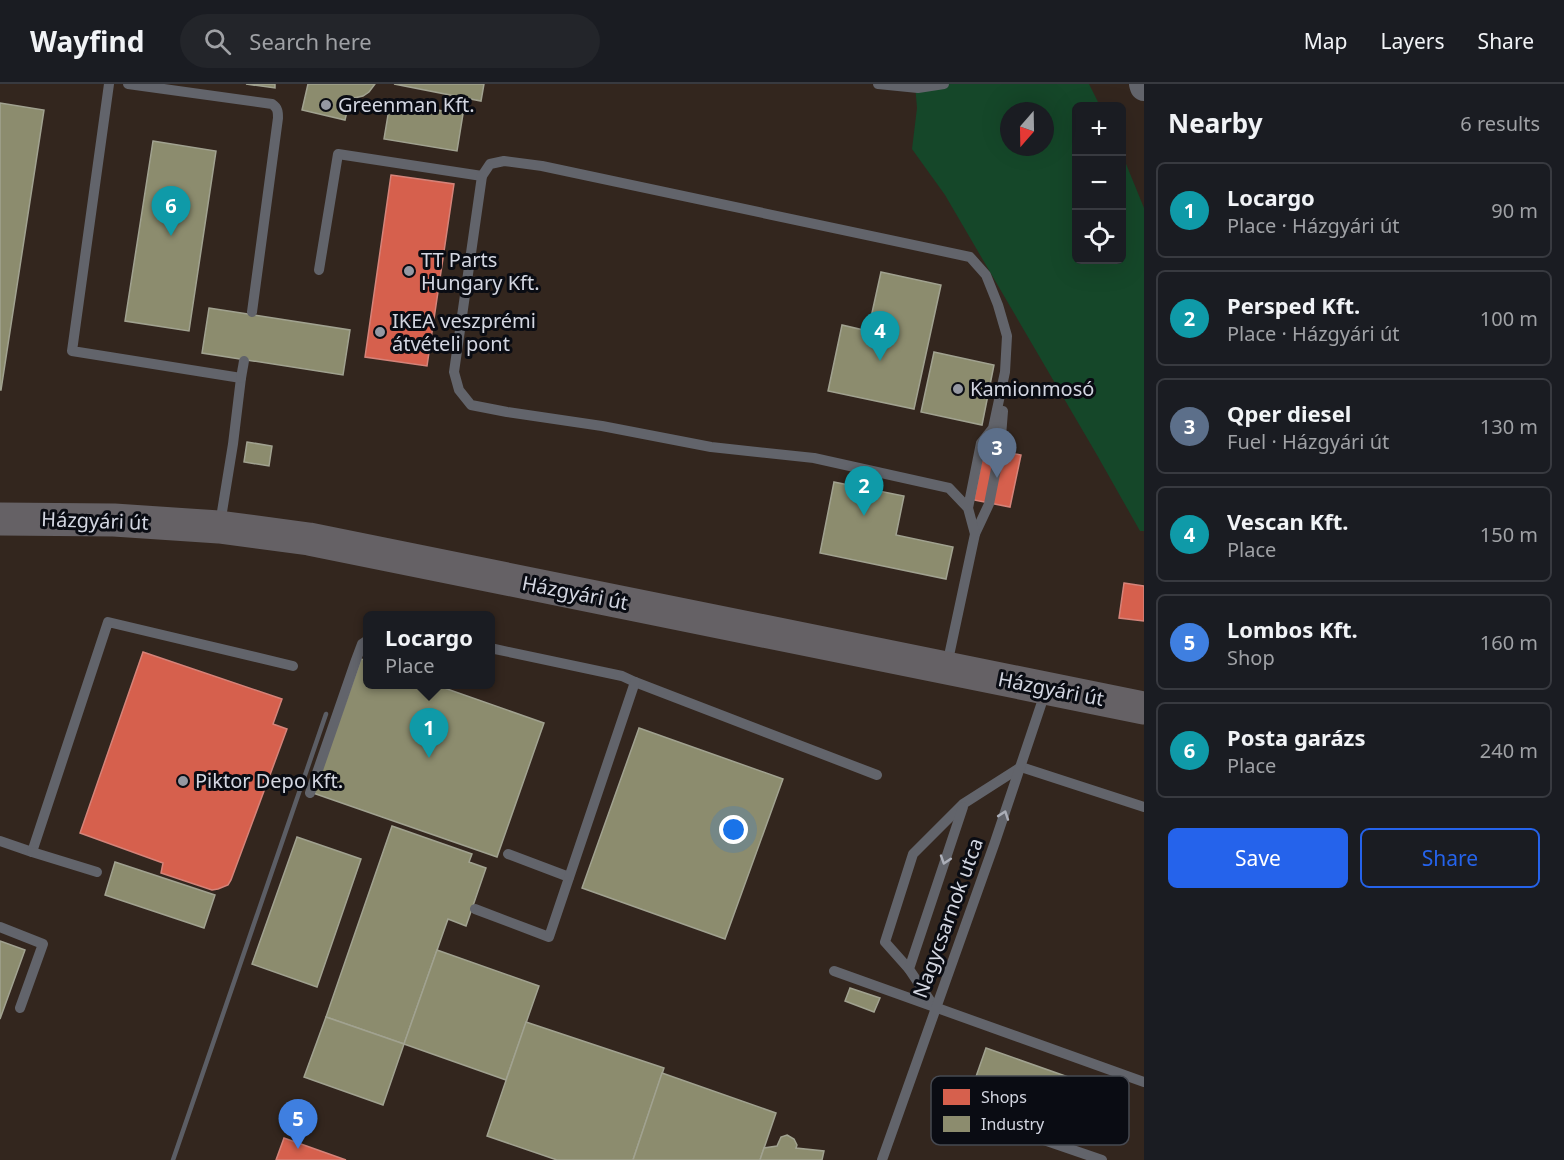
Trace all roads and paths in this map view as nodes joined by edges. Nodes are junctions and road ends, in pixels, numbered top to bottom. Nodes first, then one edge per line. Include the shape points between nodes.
1 (109, 84) edge
2 (128, 84) edge
3 (878, 84) edge
4 (944, 84) edge
5 (482, 177) junction
6 (319, 270) dead end
7 (252, 312) dead end
8 (244, 361) dead end
9 (1005, 372) junction
10 (241, 378) junction
11 (968, 508) junction
12 (0, 519) edge
13 (219, 527) junction
14 (975, 534) junction
15 (363, 643) edge
16 (495, 649) edge
17 (293, 666) dead end
18 (946, 668) junction
19 (634, 682) junction
20 (1047, 688) junction
21 (1144, 708) edge
22 (1021, 767) junction
23 (877, 775) dead end
24 (310, 793) dead end
25 (963, 804) junction
26 (1144, 807) edge
27 (0, 841) edge
28 (32, 852) junction
29 (508, 854) dead end
30 (97, 872) dead end
31 (569, 877) junction
32 (475, 909) dead end
33 (0, 927) edge
34 (909, 969) junction
35 (834, 971) dead end
36 (20, 1008) dead end
37 (935, 1008) junction
38 (1127, 1076) edge
39 (1129, 1077) edge
40 (1144, 1082) edge
41 (1059, 1145) edge
42 (882, 1160) edge
43 (1102, 1160) edge

1 - 10 lane via 72,351
2 - 7 lane via 276,106 278,118
3 - 4 lane via 918,88
5 - 6 lane via 338,154
5 - 9 lane via 490,164 504,161 542,166 970,256 986,275 998,305 1007,336
5 - 11 lane via 454,372 459,390 471,405 711,447 814,458 949,489
8 - 10 lane
9 - 11 lane via 993,428 981,443
9 - 14 lane via 1000,449 989,504
10 - 13 lane
11 - 14 lane
12 - 13 main road, Házgyári út via 114,520
13 - 18 main road, Házgyári út via 309,539
14 - 18 lane
15 - 24 lane
16 - 19 lane via 622,676
17 - 28 lane via 108,622
18 - 20 main road, Házgyári út
19 - 23 lane
19 - 31 lane
20 - 21 main road, Házgyári út
20 - 22 lane, Nagycsarnok utca
22 - 25 lane
22 - 26 lane
37 -> 22 lane, Nagycsarnok utca
25 -> 34 lane
25 - 34 lane via 914,854 885,942
27 - 28 lane
28 - 30 lane
29 - 31 lane
31 - 32 lane via 549,937
33 - 36 lane via 43,944
34 - 37 lane
35 - 37 lane
37 - 38 lane
37 - 42 lane, Nagycsarnok utca
39 - 40 lane
41 - 43 lane

